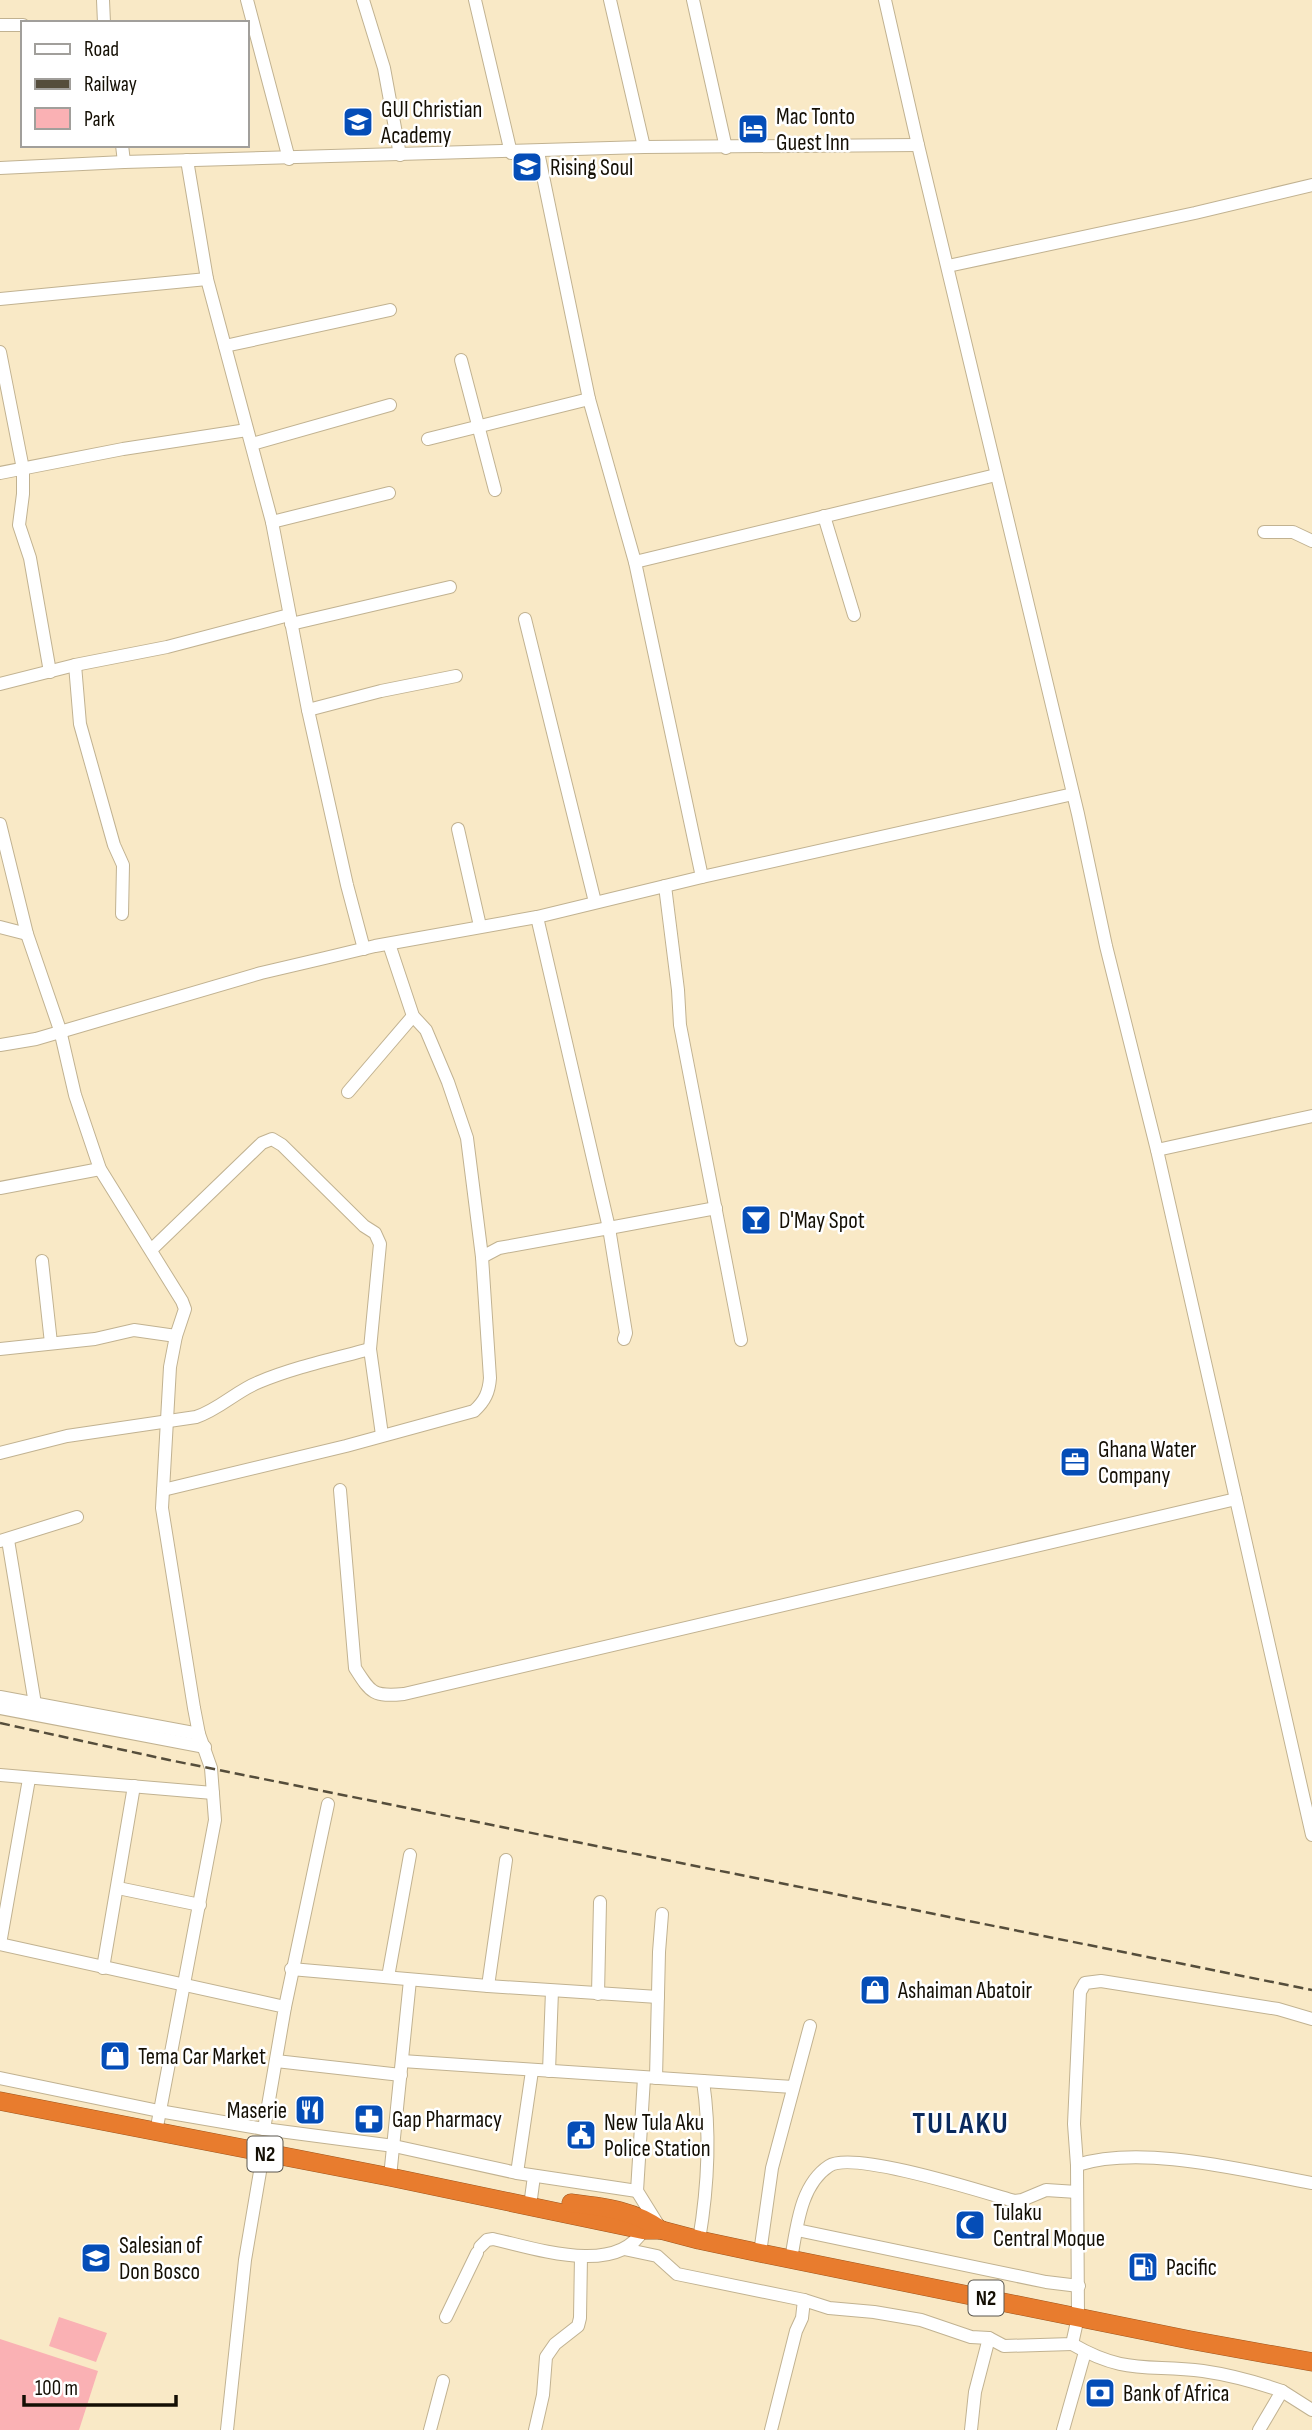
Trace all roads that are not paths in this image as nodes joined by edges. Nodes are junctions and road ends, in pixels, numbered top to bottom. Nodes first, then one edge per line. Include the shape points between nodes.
1 (103, 0) edge
2 (247, 0) edge
3 (363, 0) edge
4 (475, 0) edge
5 (610, 0) edge
6 (693, 0) edge
7 (885, 0) edge
8 (104, 21) edge
9 (21, 25) edge
10 (0, 26) edge
11 (918, 145) junction
12 (122, 147) edge
13 (644, 147) junction
14 (726, 148) junction
15 (538, 152) junction
16 (512, 153) junction
17 (400, 155) junction
18 (289, 159) junction
19 (187, 160) junction
20 (124, 162) junction
21 (0, 168) edge
22 (1312, 185) edge
23 (947, 266) junction
24 (207, 279) junction
25 (0, 299) edge
26 (390, 310) dead end
27 (225, 346) junction
28 (0, 352) edge
29 (461, 360) dead end
30 (589, 399) junction
31 (390, 405) dead end
32 (478, 427) junction
33 (247, 430) junction
34 (428, 439) dead end
35 (252, 444) junction
36 (23, 469) junction
37 (0, 473) edge
38 (996, 475) junction
39 (495, 490) dead end
40 (389, 493) dead end
41 (824, 516) junction
42 (272, 522) junction
43 (1264, 532) dead end
44 (1312, 541) edge
45 (635, 562) junction
46 (450, 587) dead end
47 (854, 615) dead end
48 (290, 619) junction
49 (525, 620) dead end
50 (75, 665) junction
51 (50, 672) junction
52 (456, 676) dead end
53 (0, 684) edge
54 (308, 710) junction
55 (1073, 794) junction
56 (0, 824) edge
57 (458, 829) dead end
58 (702, 877) junction
59 (665, 886) junction
60 (595, 902) junction
61 (122, 914) dead end
62 (537, 918) junction
63 (480, 926) junction
64 (0, 927) edge
65 (27, 934) junction
66 (389, 943) junction
67 (364, 949) junction
68 (413, 1016) junction
69 (60, 1030) junction
70 (0, 1045) edge
71 (348, 1092) dead end
72 (1312, 1116) edge
73 (1157, 1150) junction
74 (100, 1169) junction
75 (0, 1188) edge
76 (716, 1208) junction
77 (609, 1228) junction
78 (151, 1250) junction
79 (482, 1257) junction
80 (42, 1261) dead end
81 (176, 1336) junction
82 (624, 1339) dead end
83 (741, 1340) dead end
84 (51, 1343) junction
85 (0, 1349) edge
86 (370, 1349) junction
87 (167, 1421) junction
88 (382, 1436) junction
89 (0, 1453) edge
90 (163, 1490) junction
91 (340, 1490) dead end
92 (1236, 1499) junction
93 (78, 1517) dead end
94 (4, 1541) edge
95 (0, 1697) edge
96 (35, 1704) junction
97 (0, 1709) edge
98 (202, 1741) junction
99 (0, 1775) edge
100 (29, 1779) junction
101 (134, 1786) junction
102 (213, 1793) junction
103 (328, 1804) dead end
104 (1312, 1835) edge
105 (410, 1855) dead end
106 (506, 1860) dead end
107 (118, 1888) junction
108 (600, 1902) dead end
109 (200, 1905) junction
110 (662, 1913) dead end
111 (0, 1944) edge
112 (103, 1968) junction
113 (291, 1969) junction
114 (388, 1977) junction
115 (410, 1980) junction
116 (185, 1986) junction
117 (488, 1986) junction
118 (552, 1991) junction
119 (598, 1994) junction
120 (657, 1997) junction
121 (285, 2007) junction
122 (1312, 2019) edge
123 (810, 2026) dead end
124 (276, 2061) junction
125 (402, 2068) junction
126 (532, 2071) junction
127 (549, 2071) junction
128 (0, 2078) edge
129 (650, 2078) junction
130 (703, 2081) junction
131 (793, 2087) junction
132 (0, 2101) edge
133 (159, 2111) junction
134 (264, 2129) junction
135 (156, 2132) junction
136 (394, 2146) junction
137 (263, 2154) junction
138 (1077, 2165) junction
139 (517, 2173) junction
140 (534, 2176) junction
141 (390, 2178) junction
142 (1312, 2183) edge
143 (637, 2191) junction
144 (1077, 2192) junction
145 (530, 2206) junction
146 (643, 2230) junction
147 (662, 2230) junction
148 (797, 2230) junction
149 (699, 2241) junction
150 (624, 2249) junction
151 (760, 2253) junction
152 (581, 2256) junction
153 (791, 2259) junction
154 (1079, 2286) junction
155 (804, 2300) junction
156 (446, 2317) dead end
157 (1078, 2317) junction
158 (989, 2338) junction
159 (1072, 2344) junction
160 (1086, 2352) junction
161 (1312, 2362) edge
162 (443, 2381) dead end
163 (1282, 2391) junction
164 (1312, 2410) edge
165 (227, 2430) edge
166 (430, 2430) edge
167 (535, 2430) edge
168 (771, 2430) edge
169 (971, 2430) edge
170 (1063, 2430) edge
171 (1259, 2430) edge

1 - 8 street
2 - 18 street
3 - 17 street via 384,68
4 - 16 street
5 - 13 street
6 - 14 street
7 - 11 street
9 - 10 street
11 - 14 street
11 - 23 street
12 - 20 street
13 - 14 street
13 - 15 street
15 - 16 street
15 - 30 street
16 - 17 street
17 - 18 street
18 - 19 street
19 - 20 street
19 - 24 street
20 - 21 street
22 - 23 street
23 - 38 street
24 - 25 street
24 - 27 street
26 - 27 street
27 - 33 street
28 - 36 street
29 - 32 street
30 - 32 street
30 - 45 street
31 - 35 street
32 - 34 street
32 - 39 street
33 - 35 street
33 - 36 street
35 - 42 street
36 - 37 street
36 - 51 street via 19,525 30,558
38 - 41 street
38 - 55 street
40 - 42 street
41 - 45 street
41 - 47 street
42 - 48 street
43 - 44 street via 1293,532
45 - 58 street
46 - 48 street
48 - 50 street
48 - 54 street
49 - 60 street
50 - 51 street
50 - 61 street via 80,724 123,865
51 - 53 street
52 - 54 street
54 - 67 street
55 - 58 street
55 - 73 street
56 - 65 street
57 - 63 street
58 - 59 street
59 - 60 street
59 - 76 street via 680,1025
60 - 62 street
62 - 63 street
62 - 77 street
63 - 66 street
64 - 65 street
65 - 69 street
66 - 67 street
66 - 68 street
67 - 69 street
68 - 71 street
68 - 79 street via 426,1030 467,1138
69 - 70 street
69 - 74 street via 75,1095
72 - 73 street
73 - 92 street
74 - 75 street
74 - 78 street
76 - 77 street
76 - 83 street
77 - 79 street via 499,1248
77 - 82 street
78 - 81 street via 185,1309
78 - 86 street via 262,1143 272,1139 375,1233 380,1244
79 - 88 street via 490,1378 483,1403 474,1411
80 - 84 street
81 - 84 street via 134,1330
81 - 87 street
84 - 85 street
86 - 87 street via 257,1383 207,1413
86 - 88 street
87 - 89 street via 67,1436
87 - 90 street
88 - 90 street
90 - 98 street via 163,1525
91 - 92 street via 355,1668 369,1690 385,1696
92 - 104 street
93 - 94 street
94 - 96 street
95 - 96 street
96 - 98 street
97 - 98 street
98 - 102 street
99 - 100 street
100 - 101 street
100 - 111 street
101 - 102 street
101 - 107 street
102 - 109 street via 215,1820
103 - 113 street
105 - 114 street
106 - 117 street
107 - 109 street
107 - 112 street
108 - 119 street
109 - 116 street
110 - 120 street
111 - 112 street
112 - 116 street
113 - 114 street
113 - 121 street
114 - 115 street
115 - 117 street
115 - 125 street
116 - 121 street
116 - 133 street
117 - 118 street
118 - 119 street
118 - 127 street
119 - 120 street
120 - 129 street
121 - 124 street
122 - 138 street via 1278,2009 1101,1981 1086,1983 1080,1992 1074,2112
123 - 131 street
124 - 125 street
124 - 134 street
125 - 126 street
125 - 136 street
126 - 127 street
126 - 139 street
127 - 129 street
128 - 133 street
129 - 130 street
129 - 143 street
130 - 131 street
130 - 149 street via 709,2166
131 - 151 street via 772,2168
132 - 135 highway, N2
133 - 134 street
133 - 135 street
134 - 136 street
135 - 137 highway, N2
136 - 139 street
136 - 141 street
137 - 141 highway, N2
137 - 165 street via 243,2273
138 - 142 street via 1132,2158 1177,2159
138 - 144 street
139 - 140 street
140 - 143 street
140 - 145 street
141 - 145 highway, N2
143 - 147 street
144 - 148 street via 1046,2190 1014,2201 895,2169 842,2162 831,2164 811,2185
144 - 154 street
145 - 146 highway, N2
145 - 147 highway, N2 via 550,2202 618,2210 643,2217
146 - 147 highway, N2
146 - 150 street
147 - 149 highway, N2
148 - 153 street
148 - 154 street
149 - 151 highway, N2
150 - 152 street
150 - 155 street via 657,2256 677,2274
151 - 153 highway, N2
152 - 156 street via 487,2240
152 - 167 street via 578,2326 546,2357
153 - 157 highway, N2
154 - 157 street
155 - 158 street via 829,2308 921,2320 971,2337
155 - 168 street
157 - 159 street
157 - 161 highway, N2
158 - 159 street via 1004,2346
158 - 169 street
159 - 160 street
160 - 163 street via 1113,2364 1235,2376
160 - 170 street
162 - 166 street
163 - 164 street
163 - 171 street

